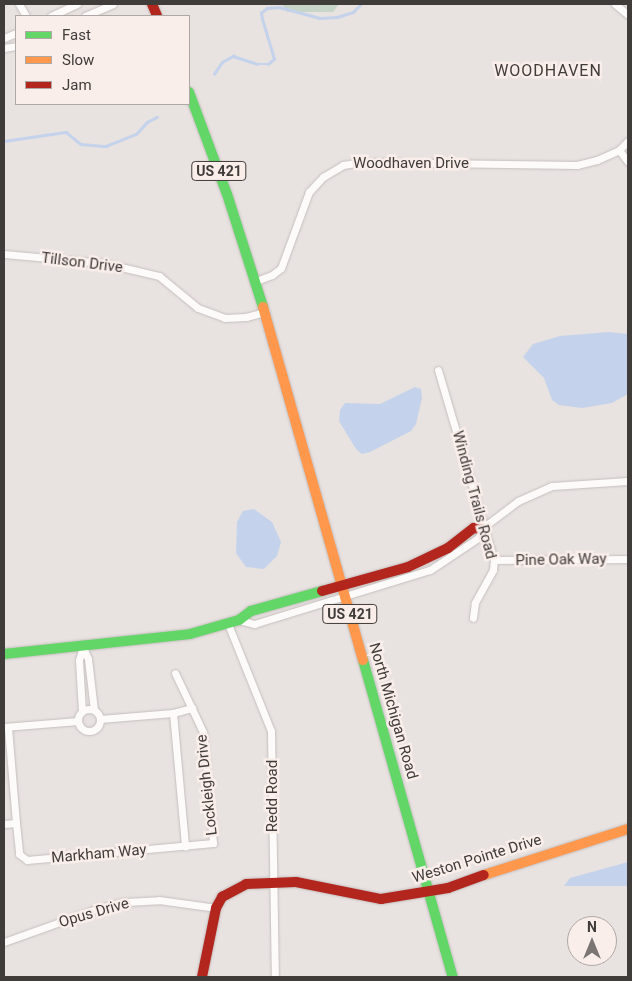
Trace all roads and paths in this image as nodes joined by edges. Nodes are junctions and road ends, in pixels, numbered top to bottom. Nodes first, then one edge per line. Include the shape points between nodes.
1 (19, 4) edge
2 (77, 4) edge
3 (113, 4) edge
4 (615, 4) edge
5 (628, 14) edge
6 (25, 15) edge
7 (53, 15) edge
8 (87, 15) edge
9 (190, 95) edge
10 (628, 142) edge
11 (619, 150) junction
12 (628, 162) edge
13 (4, 254) edge
14 (256, 281) junction
15 (265, 312) junction
16 (438, 370) dead end
17 (628, 481) edge
18 (484, 527) junction
19 (628, 559) edge
20 (494, 560) junction
21 (343, 585) junction
22 (346, 598) junction
23 (473, 618) dead end
24 (240, 620) junction
25 (228, 624) junction
26 (82, 647) junction
27 (4, 654) edge
28 (176, 673) dead end
29 (192, 708) junction
30 (94, 710) junction
31 (82, 711) junction
32 (173, 713) junction
33 (100, 719) junction
34 (78, 720) junction
35 (6, 727) edge
36 (16, 823) junction
37 (4, 824) edge
38 (628, 829) edge
39 (213, 844) joint
40 (185, 846) junction
41 (274, 882) junction
42 (428, 892) junction
43 (216, 908) junction
44 (4, 942) edge
45 (202, 977) edge
46 (275, 977) edge
47 (453, 977) edge

1 - 6 street
2 - 7 street
3 - 8 street
4 - 5 street
9 - 14 street, North Michigan Road / US 421
10 - 11 street, Woodhaven Drive
11 - 12 street
11 - 14 street, Woodhaven Drive via 597,160 564,166 363,162 343,165 323,177 306,197 281,268 272,276
13 - 15 street, Tillson Drive via 104,262 159,276 198,308 225,318
14 - 15 street, North Michigan Road / US 421
15 - 21 street, North Michigan Road / US 421
16 - 18 street, Winding Trails Road
17 - 18 street via 552,486 518,501
18 - 20 street, Winding Trails Road
18 - 21 street via 474,528 448,548 408,567
18 - 22 street via 478,538 430,570
19 - 20 street, Pine Oak Way
20 - 23 street, Winding Trails Road via 493,570 474,603
21 - 22 street, North Michigan Road / US 421
21 - 24 street via 251,611
22 - 24 street via 254,624
22 - 42 street, North Michigan Road / US 421
24 - 25 street
25 - 26 street via 165,639
25 - 41 street, Redd Road via 272,731
26 - 27 street
26 - 30 street via 88,659
26 - 31 street via 79,660
28 - 29 street, Lockleigh Drive
29 - 32 street
29 - 39 street, Lockleigh Drive via 203,732
30 - 31 street
30 - 33 street
31 - 34 street
32 - 33 street
32 - 40 street, Lockleigh Drive
33 - 34 street via 96,729 90,732 83,730
34 - 35 street
35 - 36 street, Markham Way
36 - 37 street
36 - 40 street, Markham Way via 19,854 27,860
38 - 42 street, Weston Pointe Drive
39 - 40 street, Markham Way
41 - 42 street, Weston Pointe Drive via 316,885 381,899
41 - 43 street, Weston Pointe Drive via 246,884 222,897
41 - 46 street, Redd Road
42 - 47 street, North Michigan Road / US 421
43 - 44 street, Opus Drive via 159,900 125,902
43 - 45 street

